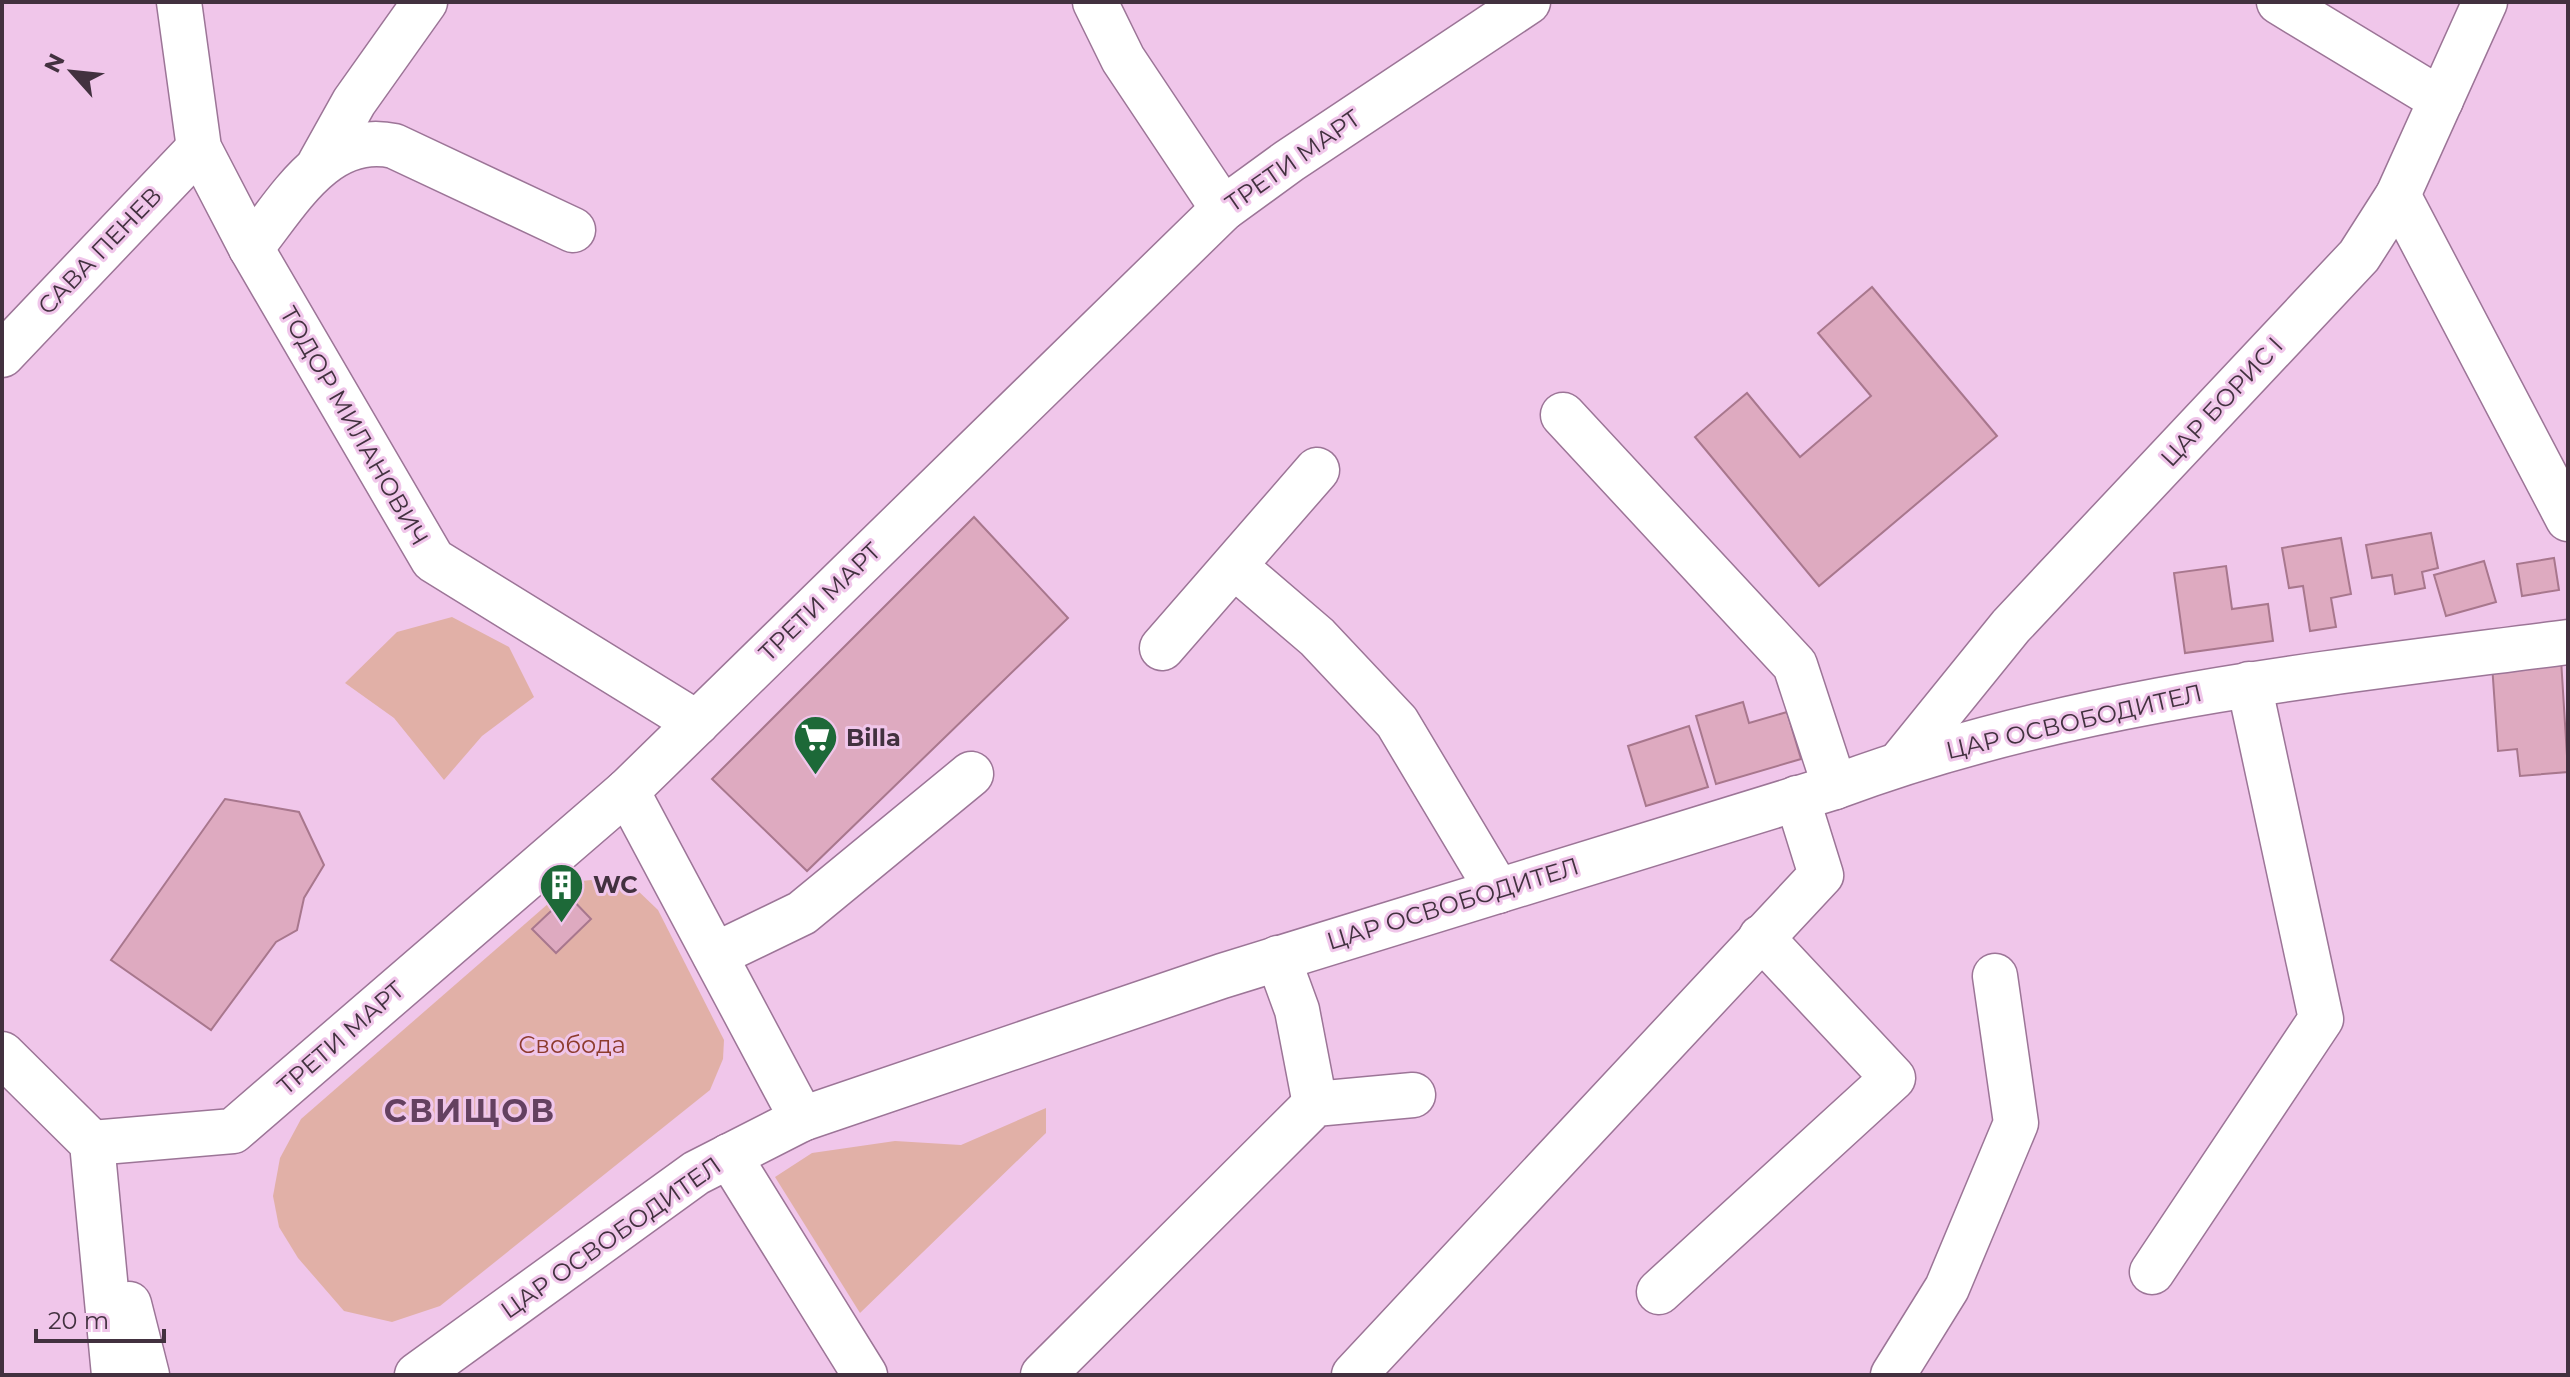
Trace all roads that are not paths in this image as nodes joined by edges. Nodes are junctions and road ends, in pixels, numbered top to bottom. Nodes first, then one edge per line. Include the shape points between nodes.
1 (179, 2) edge
2 (425, 2) edge
3 (1095, 2) edge
4 (1528, 2) edge
5 (2279, 2) edge
6 (2485, 2) edge
7 (2441, 100) junction
8 (199, 148) junction
9 (320, 163) junction
10 (2398, 195) junction
11 (1223, 209) junction
12 (573, 230) dead end
13 (251, 248) junction
14 (2, 355) edge
15 (1563, 415) dead end
16 (1317, 470) dead end
17 (2568, 519) edge
18 (1234, 566) junction
19 (2568, 642) edge
20 (1162, 648) dead end
21 (2249, 684) junction
22 (697, 723) junction
23 (1900, 763) junction
24 (971, 774) dead end
25 (627, 791) junction
26 (1816, 793) junction
27 (1498, 891) junction
28 (1761, 937) junction
29 (715, 955) junction
30 (1278, 958) junction
31 (1995, 976) dead end
32 (2, 1054) edge
33 (1413, 1095) dead end
34 (1315, 1104) junction
35 (802, 1119) junction
36 (729, 1156) junction
37 (93, 1159) junction
38 (2152, 1272) dead end
39 (1659, 1292) dead end
40 (114, 1375) edge
41 (147, 1375) edge
42 (417, 1375) edge
43 (865, 1375) edge
44 (1043, 1375) edge
45 (1354, 1375) edge
46 (1893, 1375) edge

1 - 8 street, ТОДОР МИЛАНОВИЧ
2 - 9 street via 354,102
3 - 11 street via 1123,59
4 - 11 street, ТРЕТИ МАРТ
5 - 7 street
6 - 7 street, ЦАР БОРИС I
7 - 10 street, ЦАР БОРИС I
8 - 13 street, ТОДОР МИЛАНОВИЧ
8 - 14 street, САВА ПЕНЕВ
9 - 12 street via 353,145 374,141 394,146
9 - 13 street
10 - 17 street
10 - 23 street, ЦАР БОРИС I via 2359,256 2011,626
11 - 22 street, ТРЕТИ МАРТ
13 - 22 street, ТОДОР МИЛАНОВИЧ via 433,560
15 - 26 street via 1795,665
16 - 18 street
18 - 20 street
18 - 27 street via 1317,637 1397,722
19 - 21 street, ЦАР ОСВОБОДИТЕЛ
21 - 23 street, ЦАР ОСВОБОДИТЕЛ via 2156,698
21 - 38 street via 2321,1019
22 - 25 street, ТРЕТИ МАРТ
23 - 26 street, ЦАР ОСВОБОДИТЕЛ
24 - 29 street via 802,913
25 - 29 street
25 - 37 street, ТРЕТИ МАРТ via 233,1131
26 - 27 street, ЦАР ОСВОБОДИТЕЛ
26 - 28 street via 1821,875
27 - 30 street, ЦАР ОСВОБОДИТЕЛ
28 - 39 street via 1893,1078
28 - 45 street
29 - 35 street
30 - 34 street via 1297,1010
30 - 35 street, ЦАР ОСВОБОДИТЕЛ
31 - 46 street via 2016,1123 1947,1288
32 - 37 street
33 - 34 street
34 - 44 street
35 - 36 street, ЦАР ОСВОБОДИТЕЛ
36 - 42 street, ЦАР ОСВОБОДИТЕЛ via 696,1173
36 - 43 street
37 - 40 street
37 - 41 street

